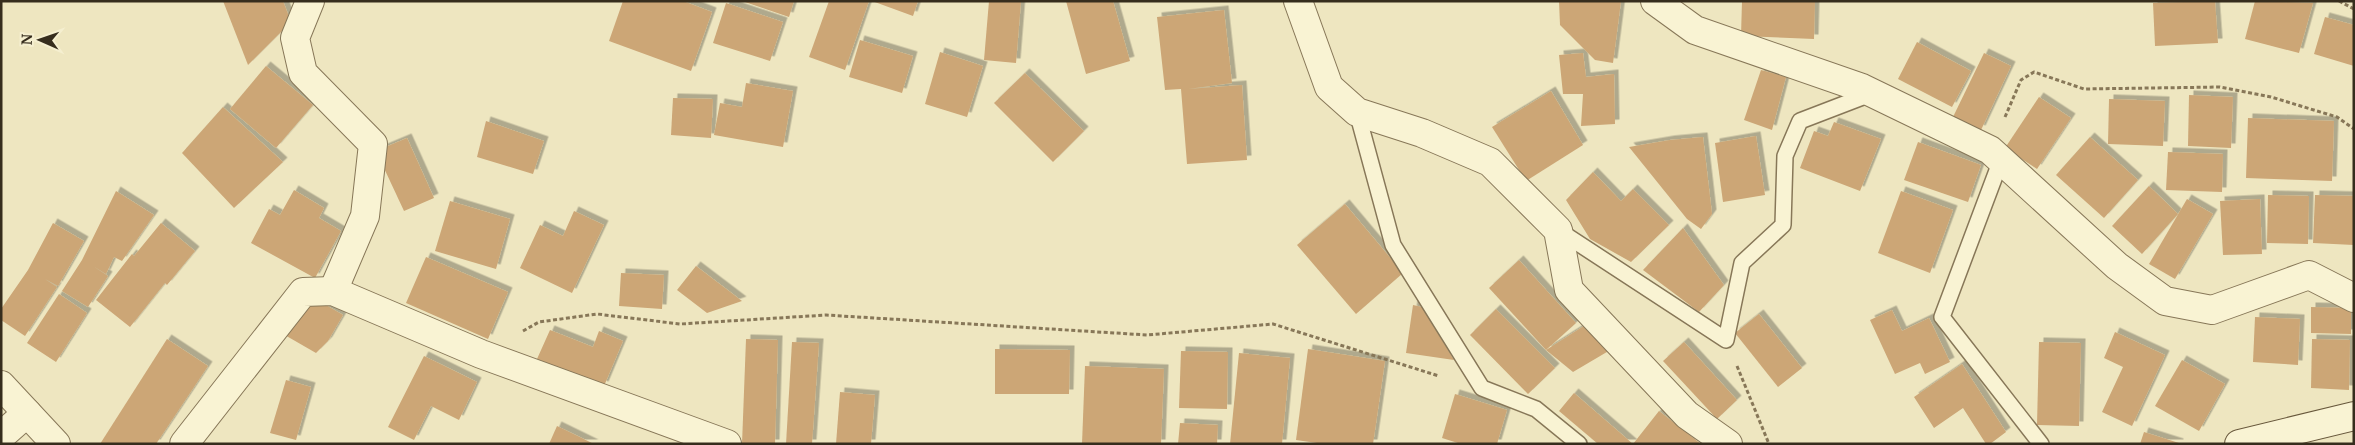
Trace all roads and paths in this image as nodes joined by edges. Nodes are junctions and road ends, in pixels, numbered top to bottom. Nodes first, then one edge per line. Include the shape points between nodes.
1 (310, 1) edge
2 (1298, 1) edge
3 (1654, 1) edge
4 (2339, 1) edge
5 (2354, 9) edge
6 (1873, 93) junction
7 (1356, 112) junction
8 (2354, 130) edge
9 (1995, 155) junction
10 (1558, 230) junction
11 (333, 291) junction
12 (2354, 298) edge
13 (1726, 340) junction
14 (481, 354) junction
15 (1, 385) edge
16 (1482, 388) junction
17 (27, 413) junction
18 (2354, 416) edge
19 (1, 436) edge
20 (56, 444) edge
21 (184, 444) edge
22 (727, 444) edge
23 (1579, 444) edge
24 (1728, 444) edge
25 (1769, 444) edge
26 (2041, 444) edge
27 (2240, 444) edge

1 - 11 street via 295,38 302,73 373,144 365,216
2 - 7 street via 1329,87
3 - 6 street via 1695,30
4 - 5 path
6 - 9 street
6 - 13 lane via 1800,120 1785,156 1783,225 1742,263
7 - 10 street via 1422,133 1490,162
7 - 16 lane via 1393,245
8 - 9 path via 2336,117 2271,97 2220,87 2084,89 2034,72 2021,80
9 - 12 street via 2117,266 2165,301 2212,310 2309,275
9 - 26 lane via 1942,317
10 - 13 lane
10 - 24 street via 1569,290 1687,415
11 - 14 street
11 - 21 street via 303,292
13 - 25 path
14 - 16 path via 539,322 597,314 680,324 826,315 1147,335 1273,324 1385,361
14 - 22 street
15 - 17 street
16 - 23 lane via 1536,409
17 - 19 street
17 - 20 street
18 - 27 street

